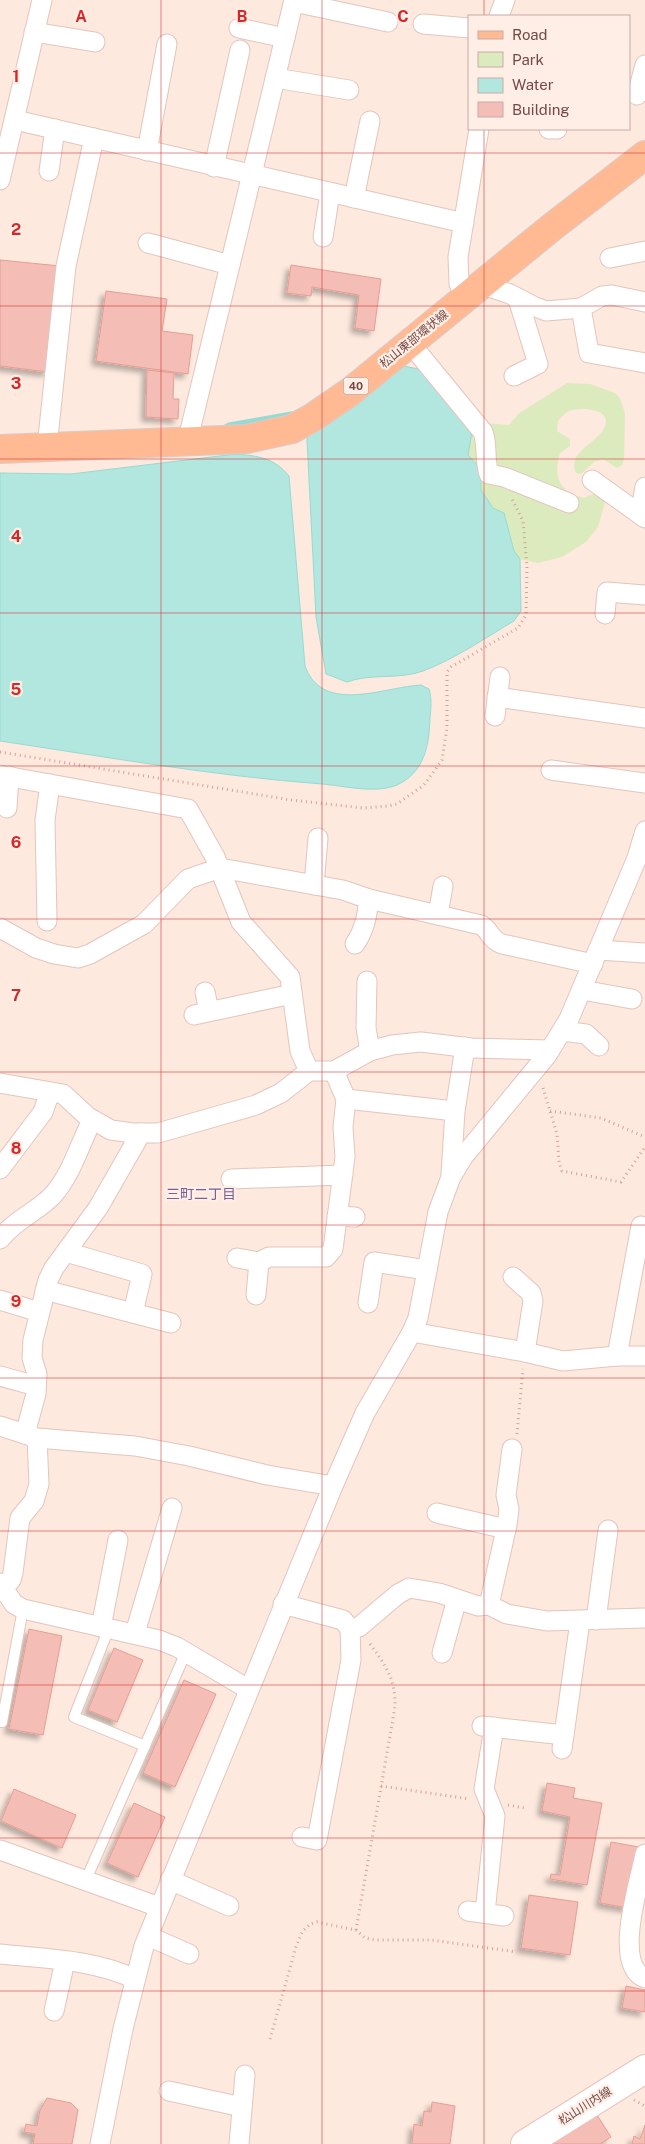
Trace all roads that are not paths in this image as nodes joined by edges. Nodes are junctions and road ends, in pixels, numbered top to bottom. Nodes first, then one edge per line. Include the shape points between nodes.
1 (42, 0) edge
2 (505, 0) edge
3 (294, 1) edge
4 (499, 15) edge
5 (388, 22) dead end
6 (423, 24) dead end
7 (239, 28) dead end
8 (468, 28) edge
9 (34, 32) junction
10 (285, 38) junction
11 (95, 42) dead end
12 (167, 44) dead end
13 (232, 59) dead end
14 (645, 65) edge
15 (275, 78) junction
16 (349, 90) dead end
17 (637, 96) edge
18 (11, 113) edge
19 (370, 121) dead end
20 (55, 129) junction
21 (479, 130) edge
22 (94, 138) junction
23 (146, 151) junction
24 (645, 155) edge
25 (214, 167) junction
26 (49, 171) dead end
27 (252, 175) junction
28 (0, 180) edge
29 (330, 193) junction
30 (354, 198) junction
31 (464, 223) junction
32 (323, 237) dead end
33 (148, 243) dead end
34 (645, 251) edge
35 (610, 258) dead end
36 (230, 265) junction
37 (473, 290) junction
38 (518, 298) junction
39 (645, 302) edge
40 (581, 308) junction
41 (410, 343) junction
42 (645, 362) edge
43 (514, 376) dead end
44 (187, 442) junction
45 (46, 447) junction
46 (0, 449) edge
47 (592, 480) dead end
48 (645, 487) edge
49 (569, 503) dead end
50 (642, 516) edge
51 (645, 595) edge
52 (605, 614) dead end
53 (500, 676) dead end
54 (498, 697) junction
55 (495, 716) dead end
56 (645, 718) edge
57 (551, 770) dead end
58 (5, 776) edge
59 (645, 783) edge
60 (50, 784) junction
61 (7, 808) dead end
62 (645, 831) edge
63 (318, 838) dead end
64 (220, 868) junction
65 (314, 885) junction
66 (443, 886) dead end
67 (369, 898) junction
68 (438, 915) junction
69 (47, 921) dead end
70 (0, 928) edge
71 (356, 944) dead end
72 (645, 953) edge
73 (596, 957) junction
74 (367, 981) dead end
75 (582, 990) junction
76 (205, 992) dead end
77 (292, 994) junction
78 (632, 999) dead end
79 (562, 1031) junction
80 (465, 1046) junction
81 (598, 1046) dead end
82 (370, 1051) junction
83 (548, 1052) junction
84 (309, 1071) junction
85 (334, 1071) junction
86 (0, 1083) edge
87 (50, 1092) junction
88 (346, 1099) junction
89 (455, 1111) junction
90 (92, 1120) junction
91 (141, 1133) junction
92 (0, 1169) edge
93 (343, 1175) junction
94 (451, 1177) junction
95 (232, 1179) dead end
96 (638, 1226) edge
97 (0, 1239) edge
98 (66, 1252) junction
99 (237, 1258) dead end
100 (259, 1262) junction
101 (427, 1270) junction
102 (513, 1277) dead end
103 (45, 1290) junction
104 (256, 1294) dead end
105 (0, 1300) edge
106 (368, 1303) dead end
107 (39, 1312) junction
108 (133, 1313) junction
109 (171, 1324) dead end
110 (412, 1332) junction
111 (525, 1352) junction
112 (617, 1356) junction
113 (645, 1356) edge
114 (0, 1376) edge
115 (36, 1386) junction
116 (0, 1426) edge
117 (31, 1436) junction
118 (512, 1449) road end
119 (332, 1486) junction
120 (172, 1508) dead end
121 (437, 1513) dead end
122 (506, 1529) junction
123 (608, 1530) dead end
124 (118, 1540) dead end
125 (1, 1584) edge
126 (457, 1598) junction
127 (282, 1604) junction
128 (489, 1605) junction
129 (23, 1610) junction
130 (645, 1618) edge
131 (588, 1620) junction
132 (105, 1628) junction
133 (354, 1628) junction
134 (135, 1634) junction
135 (186, 1652) junction
136 (442, 1653) dead end
137 (248, 1689) junction
138 (0, 1722) edge
139 (145, 1746) junction
140 (302, 1837) dead end
141 (0, 1850) edge
142 (645, 1854) edge
143 (170, 1880) junction
144 (85, 1882) junction
145 (229, 1906) dead end
146 (159, 1907) junction
147 (486, 1914) dead end
148 (148, 1936) junction
149 (0, 1954) edge
150 (189, 1954) dead end
151 (65, 1960) junction
152 (645, 1978) edge
153 (135, 1979) junction
154 (54, 2011) dead end
155 (645, 2069) edge
156 (245, 2074) dead end
157 (169, 2091) dead end
158 (242, 2107) junction
159 (100, 2144) edge
160 (239, 2144) edge
161 (525, 2144) edge

1 - 9 street
2 - 4 street
3 - 5 street
3 - 10 street
6 - 8 street
7 - 10 street
9 - 11 street
9 - 18 street
10 - 15 street
12 - 23 street
13 - 25 street
14 - 17 street
15 - 16 street
15 - 27 street
18 - 20 street
18 - 28 street
19 - 30 street
20 - 22 street
20 - 26 street
21 - 31 street
22 - 23 street
22 - 45 street via 66,266
23 - 25 street
24 - 37 main road, 松山東部環状線 / 40
25 - 27 street
27 - 29 street
27 - 36 street
29 - 30 street
29 - 32 street
30 - 31 street
31 - 37 street via 458,272 460,284
33 - 36 street
34 - 35 street
36 - 44 street
37 - 38 street
37 - 41 main road, 松山東部環状線 / 40
38 - 40 street via 546,311
38 - 43 street via 538,364
39 - 40 street via 612,295 602,296
40 - 42 street via 588,360
41 - 44 main road, 松山東部環状線 / 40 via 350,392 292,429 247,439
41 - 49 street via 483,432 489,474
44 - 45 main road, 松山東部環状線 / 40
45 - 46 main road, 松山東部環状線 / 40
47 - 50 street
48 - 50 street
51 - 52 street via 607,592
53 - 54 street
54 - 55 street
54 - 56 street
57 - 59 street
58 - 60 street
58 - 61 street
60 - 64 street via 188,809
60 - 69 street via 45,820
62 - 73 street
63 - 65 street
64 - 65 street
64 - 70 street via 188,879 144,924 78,958 36,948
64 - 77 street via 241,922 290,977
65 - 67 street
66 - 68 street
67 - 68 street
67 - 71 street via 366,923
68 - 73 street via 481,925 502,944
72 - 73 street
73 - 75 street
74 - 82 street via 366,1028
75 - 78 street
75 - 79 street
76 - 77 street via 202,1013
77 - 84 street via 300,1051
79 - 81 street via 586,1034
79 - 83 street
80 - 82 street via 421,1042
80 - 83 street
80 - 89 street
82 - 85 street
83 - 94 street via 463,1157
84 - 85 street
84 - 91 street via 281,1093 256,1105 158,1133
85 - 88 street
86 - 87 street
87 - 90 street via 63,1094
87 - 92 street via 44,1112
88 - 89 street
88 - 93 street
89 - 94 street
90 - 91 street via 111,1130
90 - 97 street via 62,1182 52,1195 11,1226
91 - 98 street via 98,1208
93 - 95 street
93 - 100 street via 346,1216 333,1249 326,1257 270,1257
94 - 101 street via 438,1212
96 - 112 street
98 - 103 street via 54,1268
98 - 108 street via 142,1274
99 - 100 street
100 - 104 street
101 - 106 street via 374,1262
101 - 110 street via 418,1318
102 - 111 street via 531,1294 533,1301
103 - 107 street
103 - 108 street
105 - 107 street
107 - 115 street via 32,1358 37,1374
108 - 109 street
110 - 111 street
110 - 119 street via 365,1413
111 - 112 street via 573,1361
112 - 113 street
114 - 115 street
115 - 117 street
116 - 117 street
117 - 119 street via 135,1446
117 - 125 street via 39,1484 34,1501 20,1518 13,1573 10,1580
118 - 122 street via 506,1495 509,1509
119 - 127 street
120 - 134 street
121 - 122 street
122 - 128 street
123 - 131 street
124 - 132 street
125 - 129 street via 14,1604
126 - 128 street via 478,1606
126 - 133 street via 409,1588
126 - 136 street
127 - 133 street via 344,1620
127 - 137 street
128 - 131 street via 525,1618
129 - 132 street
129 - 138 lane
130 - 131 street
131 - 147 street via 563,1742 488,1727 484,1790 495,1816
132 - 134 street
132 - 139 lane via 74,1717
133 - 140 street via 317,1840
134 - 135 street
135 - 137 street
135 - 139 lane
137 - 143 street
139 - 144 lane
141 - 144 street
142 - 152 street via 628,1954 635,1972
143 - 145 street
143 - 146 street
144 - 146 street
146 - 148 street
148 - 150 street
148 - 153 street
149 - 151 street
151 - 153 street via 119,1971
151 - 154 street
153 - 159 street
155 - 161 main road, 松山川内線
156 - 158 street
157 - 158 street
158 - 160 street

